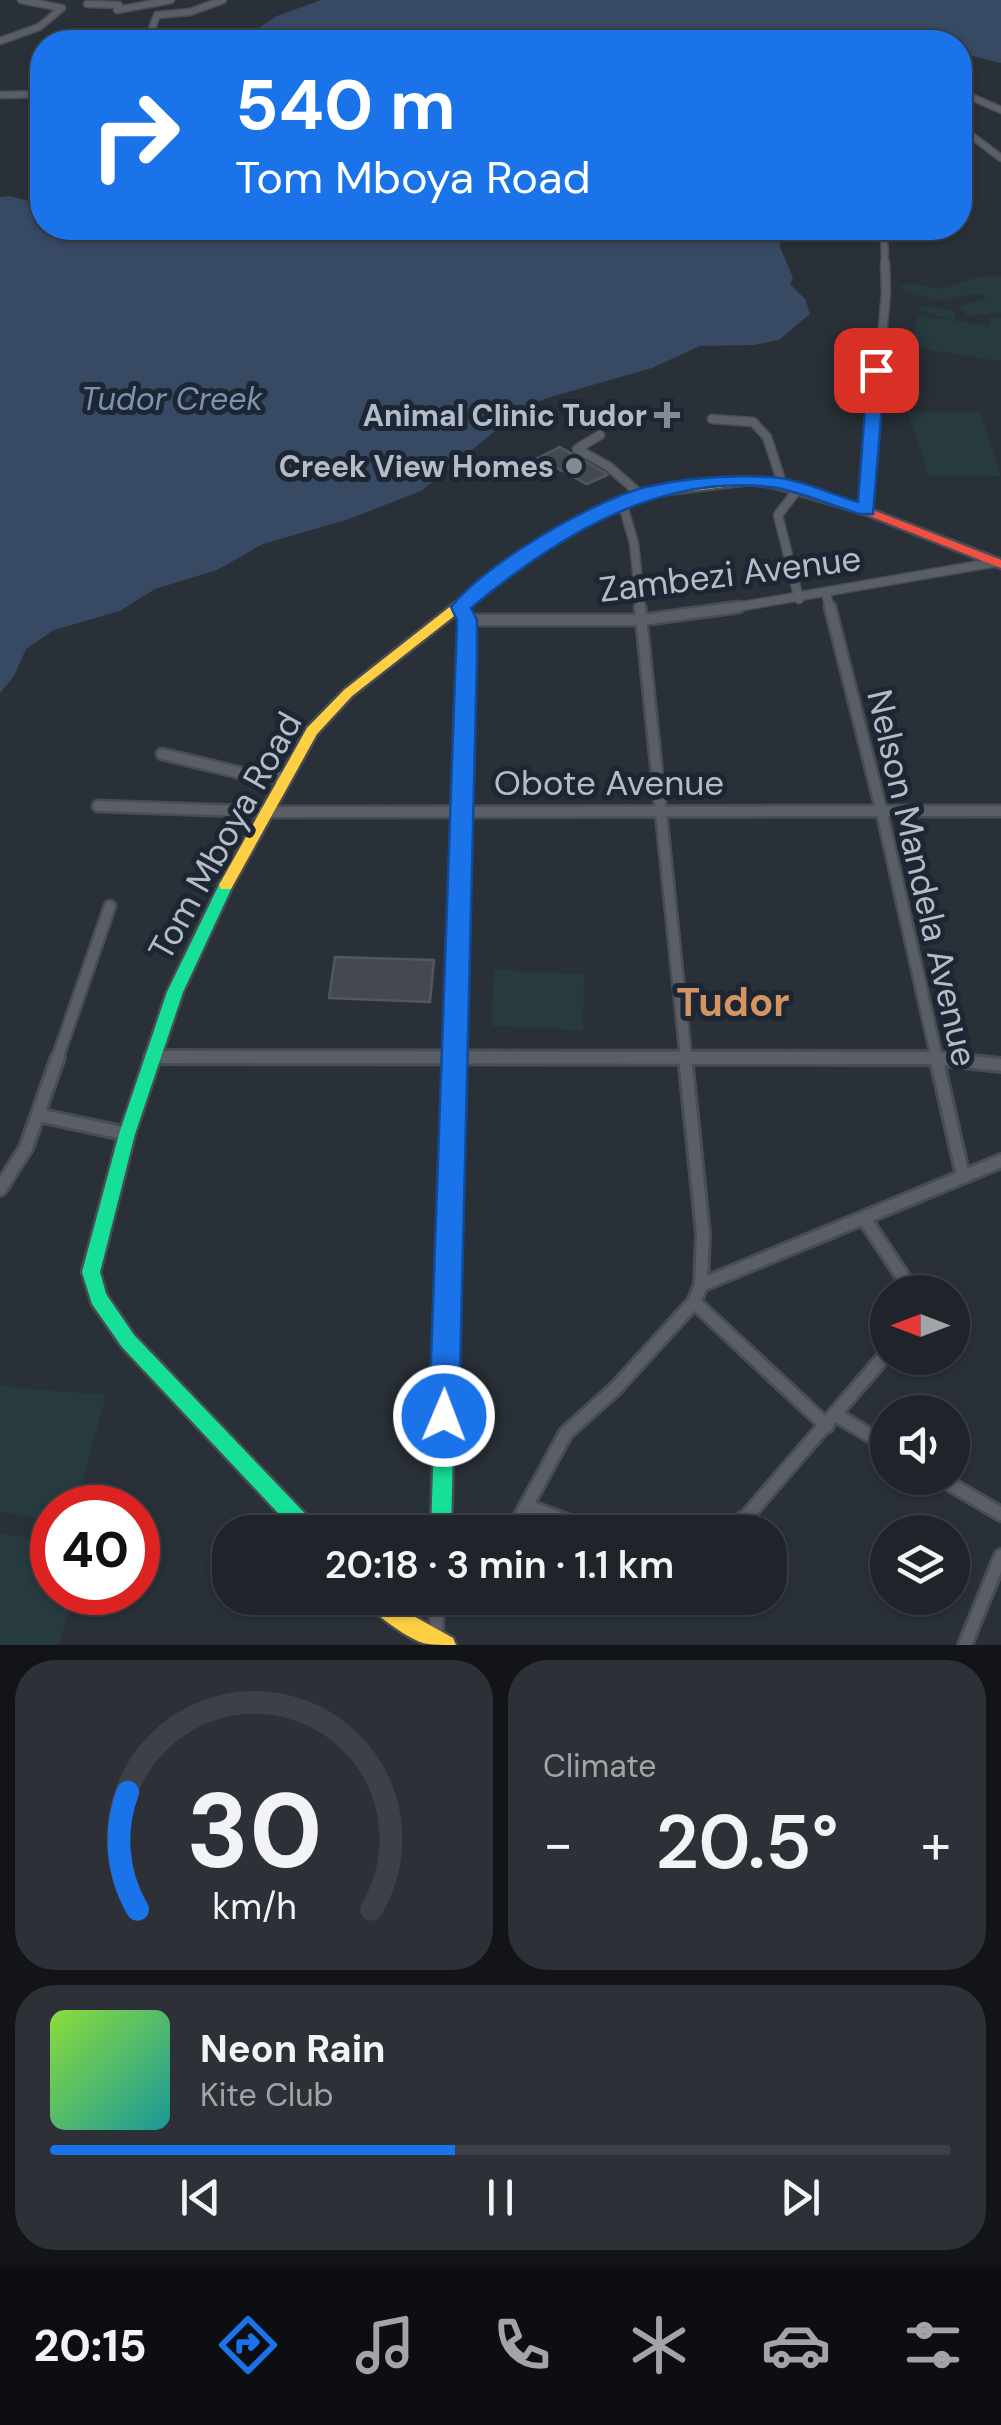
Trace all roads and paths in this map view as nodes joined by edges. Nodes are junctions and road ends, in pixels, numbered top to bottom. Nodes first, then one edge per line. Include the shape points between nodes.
1 (20, 0) edge
2 (170, 0) edge
3 (223, 0) edge
4 (87, 4) dead end
5 (33, 30) edge
6 (151, 30) edge
7 (30, 32) edge
8 (0, 41) edge
9 (30, 95) edge
10 (0, 96) edge
11 (972, 97) edge
12 (1001, 110) edge
13 (972, 136) edge
14 (1001, 158) edge
15 (884, 240) edge
16 (712, 419) dead end
17 (600, 435) dead end
18 (782, 484) junction
19 (799, 488) junction
20 (641, 495) junction
21 (622, 502) junction
22 (866, 510) junction
23 (999, 563) edge
24 (826, 594) junction
25 (799, 598) junction
26 (464, 613) junction
27 (642, 620) junction
28 (162, 754) dead end
29 (288, 777) junction
30 (98, 806) dead end
31 (662, 810) junction
32 (1001, 810) edge
33 (463, 811) junction
34 (268, 812) junction
35 (882, 812) junction
36 (110, 906) dead end
37 (150, 1057) junction
38 (935, 1058) junction
39 (453, 1060) junction
40 (684, 1060) junction
41 (1001, 1065) edge
42 (38, 1115) junction
43 (127, 1134) junction
44 (1001, 1161) edge
45 (962, 1176) junction
46 (0, 1190) edge
47 (864, 1218) junction
48 (902, 1275) edge
49 (701, 1285) junction
50 (694, 1302) junction
51 (870, 1374) edge
52 (831, 1421) junction
53 (870, 1438) edge
54 (969, 1495) edge
55 (529, 1507) junction
56 (1001, 1514) edge
57 (293, 1515) edge
58 (441, 1515) edge
59 (524, 1515) edge
60 (551, 1515) edge
61 (748, 1515) edge
62 (1001, 1556) edge
63 (395, 1615) edge
64 (440, 1615) edge
65 (440, 1643) edge
66 (965, 1645) edge

1 - 5 street via 62,8
2 - 4 street via 126,10
3 - 6 street via 157,15
7 - 8 street
9 - 10 street
11 - 12 street
13 - 14 street
15 - 22 street via 886,293
16 - 18 street via 753,422 767,437
17 - 20 street via 577,449
18 - 19 main road, Tom Mboya Road
18 - 20 main road, Tom Mboya Road via 708,484
19 - 22 main road, Tom Mboya Road
19 - 25 street via 778,520
20 - 21 main road, Tom Mboya Road
21 - 26 main road, Tom Mboya Road via 507,568
21 - 27 street
22 - 23 main road, Tom Mboya Road
23 - 24 street, Zambezi Avenue
24 - 25 street, Zambezi Avenue
24 - 35 street, Nelson Mandela Avenue
25 - 27 street, Zambezi Avenue
26 - 27 street, Zambezi Avenue
26 - 29 main road, Tom Mboya Road via 322,718
26 - 33 main road
27 - 31 street
28 - 29 street
29 - 34 main road, Tom Mboya Road
30 - 34 street, Obote Avenue
31 - 33 street, Obote Avenue
31 - 35 street, Obote Avenue
31 - 40 street
32 - 35 street, Obote Avenue
33 - 34 street, Obote Avenue
33 - 39 main road
34 - 37 main road, Tom Mboya Road via 198,942
35 - 38 street, Nelson Mandela Avenue
36 - 42 street
37 - 39 street
37 - 43 main road, Tom Mboya Road
38 - 40 street
38 - 41 street
38 - 45 street, Nelson Mandela Avenue
39 - 40 street
39 - 58 main road
40 - 49 street
42 - 43 street
42 - 46 street
43 - 57 main road, Tom Mboya Road via 102,1219 92,1286 128,1341
44 - 45 street
45 - 47 street
47 - 48 street
47 - 49 street
49 - 50 street
50 - 52 street
50 - 55 street via 566,1433
51 - 52 street
52 - 53 street
52 - 61 street
54 - 56 street
55 - 59 street
55 - 60 street
62 - 66 street
63 - 65 main road
64 - 65 street

